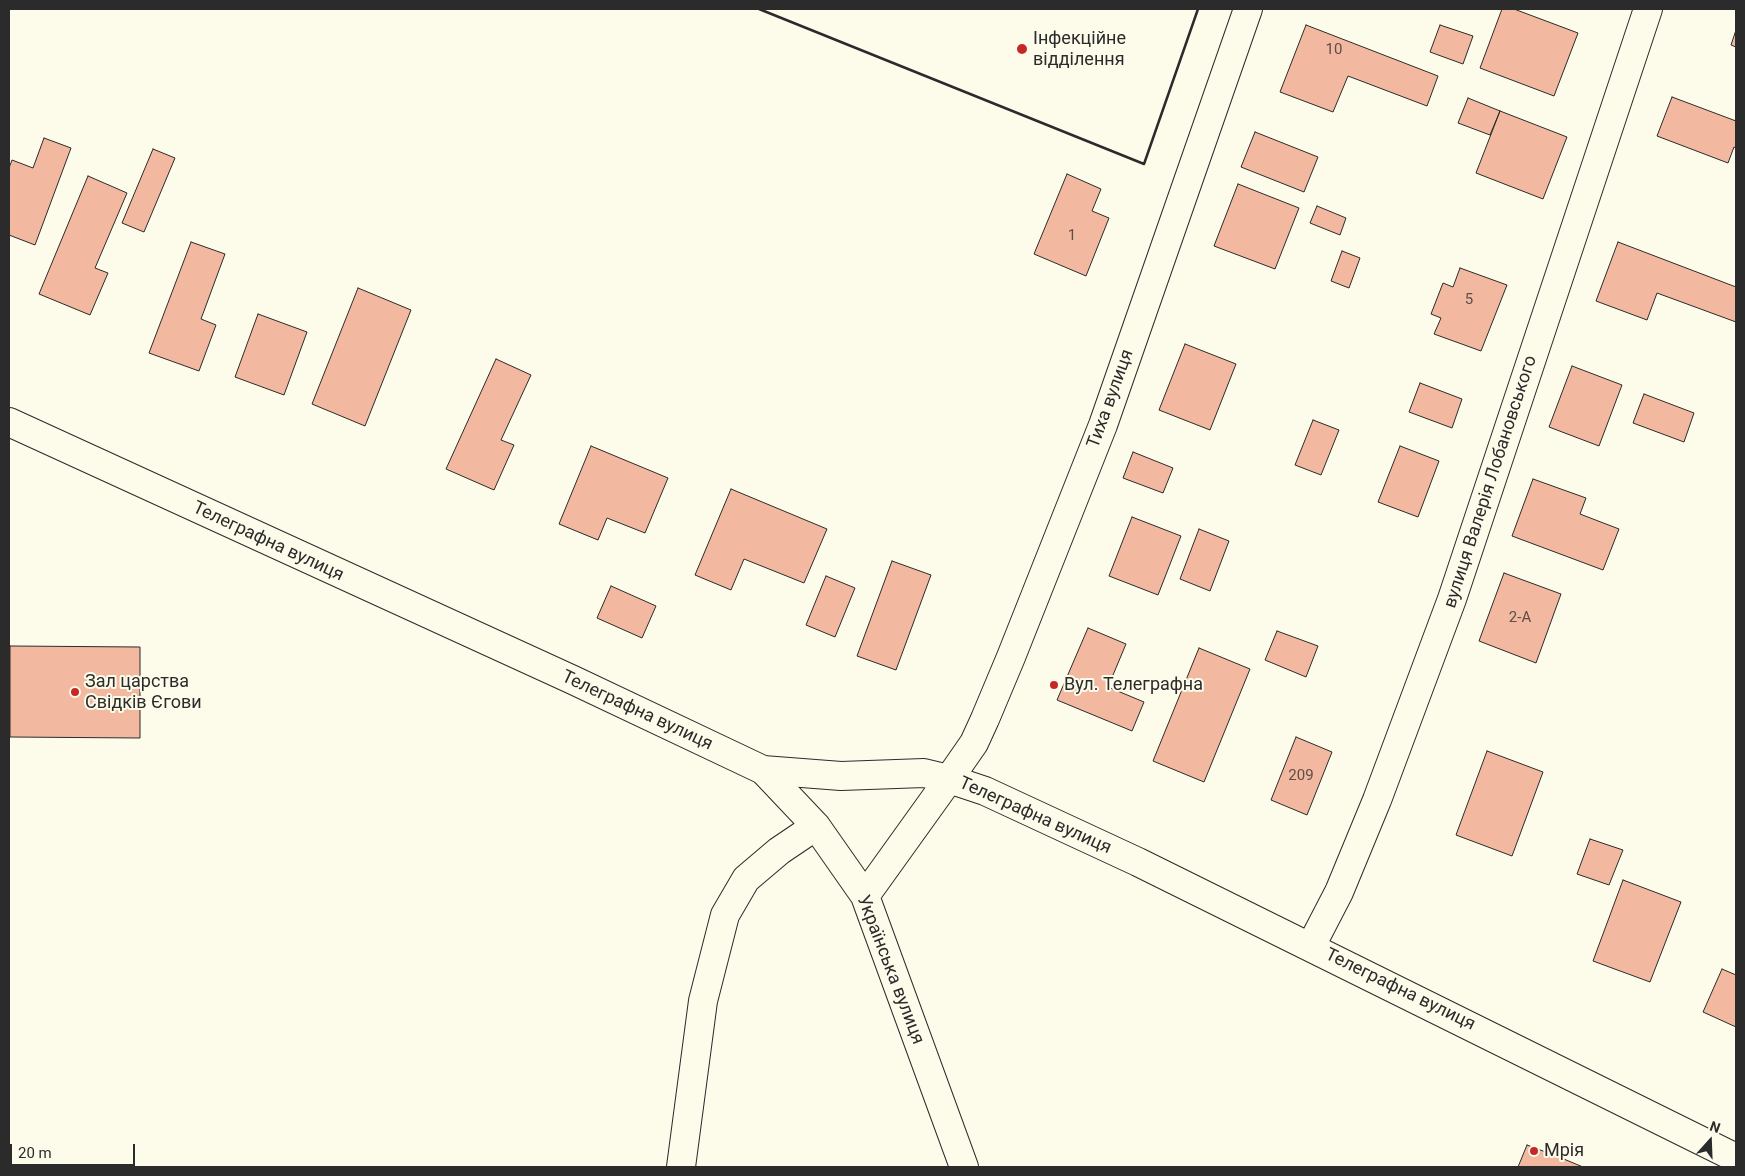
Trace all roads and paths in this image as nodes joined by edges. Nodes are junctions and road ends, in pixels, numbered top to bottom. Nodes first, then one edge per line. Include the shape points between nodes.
1 (1248, 9) edge
2 (1648, 9) edge
3 (9, 422) edge
4 (763, 770) junction
5 (948, 779) junction
6 (816, 826) junction
7 (865, 896) junction
8 (1311, 946) junction
9 (1736, 1158) edge
10 (681, 1167) edge
11 (964, 1167) edge

1 - 5 street, Тиха вулиця via 1096,442 985,719 974,743
2 - 8 street, вулиця Валерія Лобановського via 1452,599 1377,800
3 - 4 street, Телеграфна вулиця
4 - 5 street, Телеграфна вулиця via 841,776 924,774
4 - 6 street, Українська вулиця
5 - 7 street, Тиха вулиця
5 - 8 street, Телеграфна вулиця via 985,791 1054,822
6 - 7 street, Українська вулиця
6 - 10 street via 746,878 725,915 703,1001
7 - 11 street, Українська вулиця
8 - 9 street, Телеграфна вулиця

